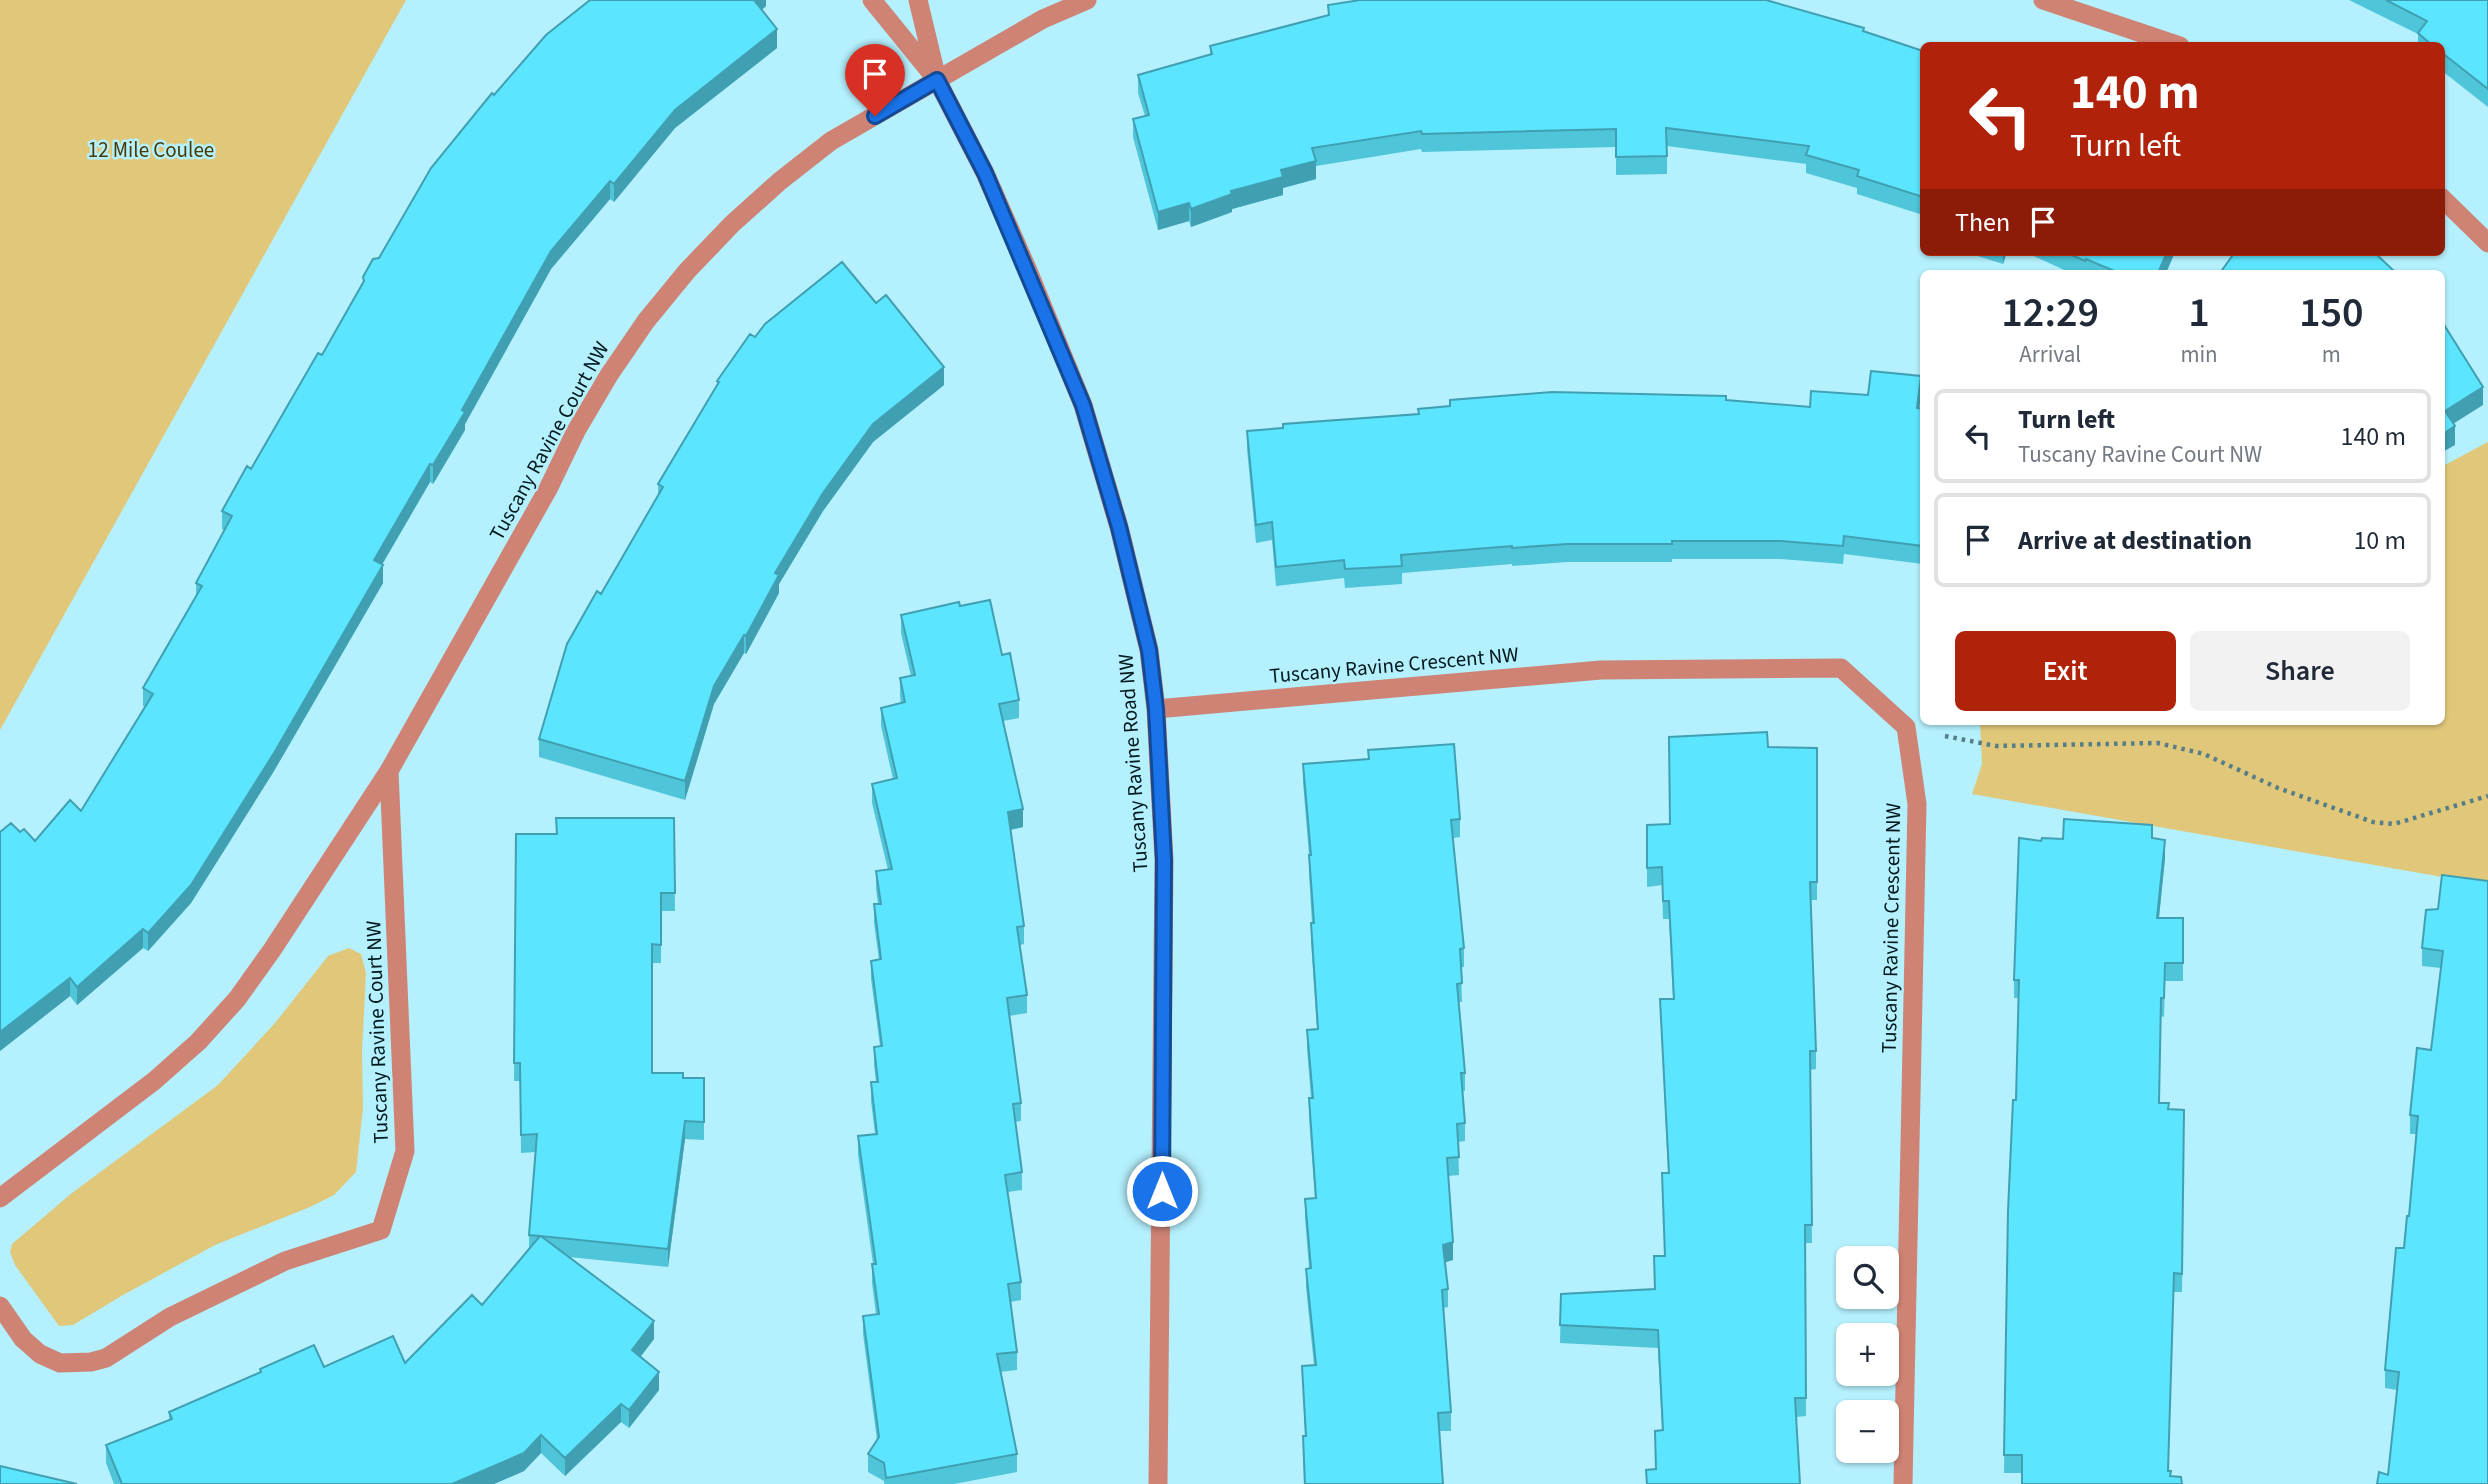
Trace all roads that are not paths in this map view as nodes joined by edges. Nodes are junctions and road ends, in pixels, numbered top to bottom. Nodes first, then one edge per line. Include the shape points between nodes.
1 (872, 0) edge
2 (918, 0) edge
3 (1087, 0) edge
4 (2043, 0) edge
5 (2168, 42) edge
6 (937, 80) junction
7 (2445, 201) edge
8 (2488, 243) edge
9 (1156, 709) junction
10 (389, 771) junction
11 (0, 1198) edge
12 (0, 1307) edge
13 (1158, 1484) edge
14 (1903, 1484) edge

1 - 6 street, Tuscany Ravine Road NW
2 - 6 street, Tuscany Ravine Road NW
3 - 6 street, Tuscany Ravine Court NW via 1043,19
4 - 5 street
6 - 9 street, Tuscany Ravine Road NW via 985,173 1083,405 1149,650
6 - 10 street, Tuscany Ravine Court NW via 831,141 780,181 687,271 646,321 576,431
7 - 8 street
9 - 13 street, Tuscany Ravine Road NW via 1164,860
9 - 14 street, Tuscany Ravine Crescent NW via 1601,670 1841,668 1906,727 1917,804
10 - 11 street, Tuscany Ravine Court NW via 272,950 198,1042
10 - 12 street, Tuscany Ravine Court NW via 405,1151 381,1230 285,1261 91,1362 60,1363 40,1354

